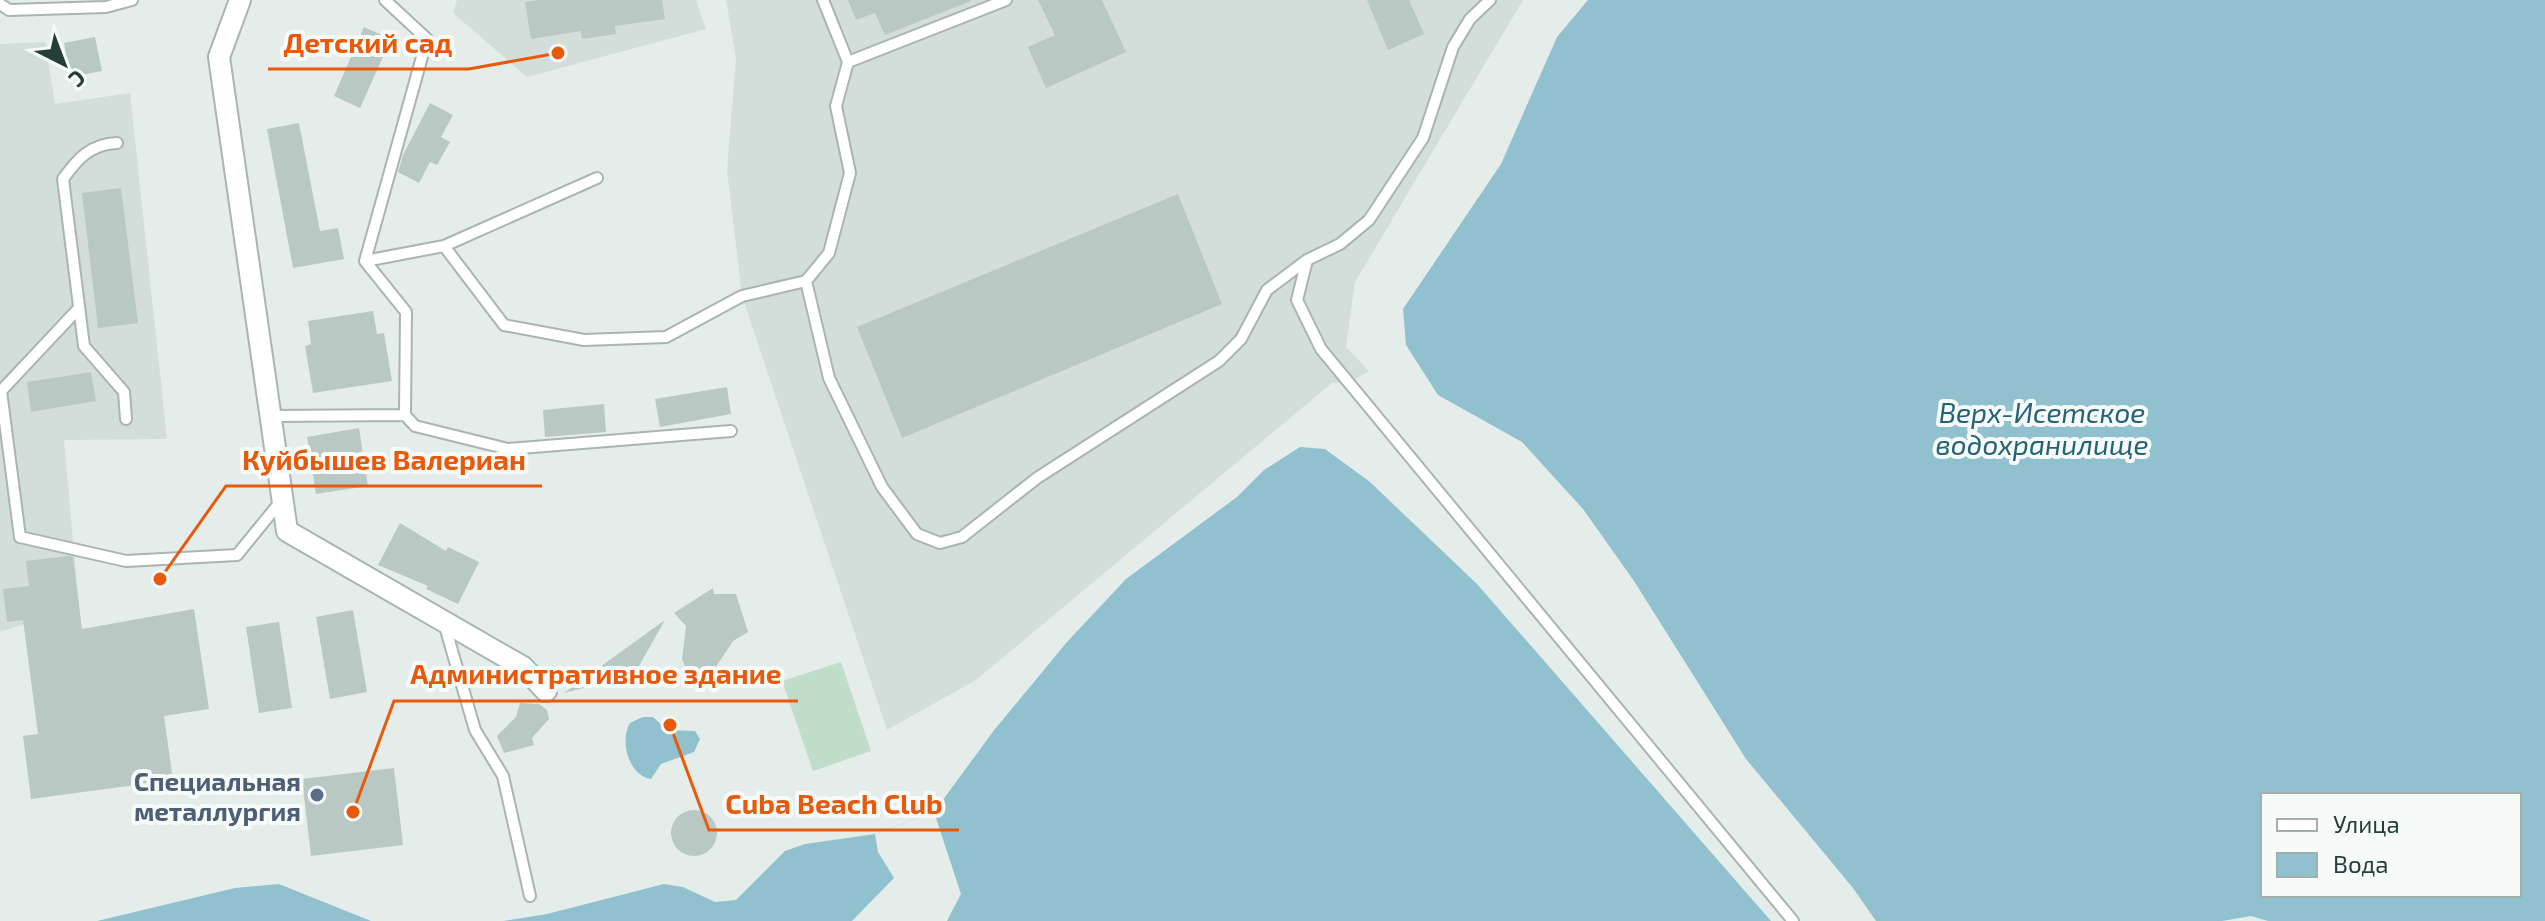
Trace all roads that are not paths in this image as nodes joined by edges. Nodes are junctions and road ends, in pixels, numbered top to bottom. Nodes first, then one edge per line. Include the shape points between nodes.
1 (132, 0) edge
2 (240, 0) edge
3 (385, 0) edge
4 (823, 0) edge
5 (1006, 0) edge
6 (1490, 0) edge
7 (0, 4) edge
8 (848, 62) junction
9 (117, 143) dead end
10 (597, 178) dead end
11 (444, 246) junction
12 (1307, 260) junction
13 (365, 261) junction
14 (806, 281) junction
15 (79, 308) junction
16 (405, 415) junction
17 (270, 416) junction
18 (126, 419) dead end
19 (731, 431) dead end
20 (283, 500) junction
21 (443, 621) junction
22 (546, 691) dead end
23 (530, 896) dead end
24 (1793, 921) edge

1 - 7 lane via 106,7 9,10
2 - 17 street via 219,57
3 - 13 lane via 427,39
4 - 8 lane
5 - 8 lane
6 - 12 lane via 1453,47 1423,138 1369,220 1340,244
8 - 14 lane via 836,106 850,173 829,253
9 - 15 lane via 98,143 63,179
10 - 11 lane
11 - 13 lane
11 - 14 lane via 504,325 584,340 666,337 742,296
12 - 14 lane via 1267,290 1241,339 1219,361 1037,478 962,537 940,543 917,534 882,487 829,378
12 - 24 lane via 1297,300 1321,349
13 - 16 lane via 406,312
15 - 18 lane via 84,346 124,392
15 - 20 lane via 1,391 20,537 126,561 237,555
16 - 17 lane
16 - 19 lane via 415,426 508,449
17 - 20 street
20 - 21 street via 287,531
21 - 22 street via 523,667
21 - 23 lane via 475,730 503,776

